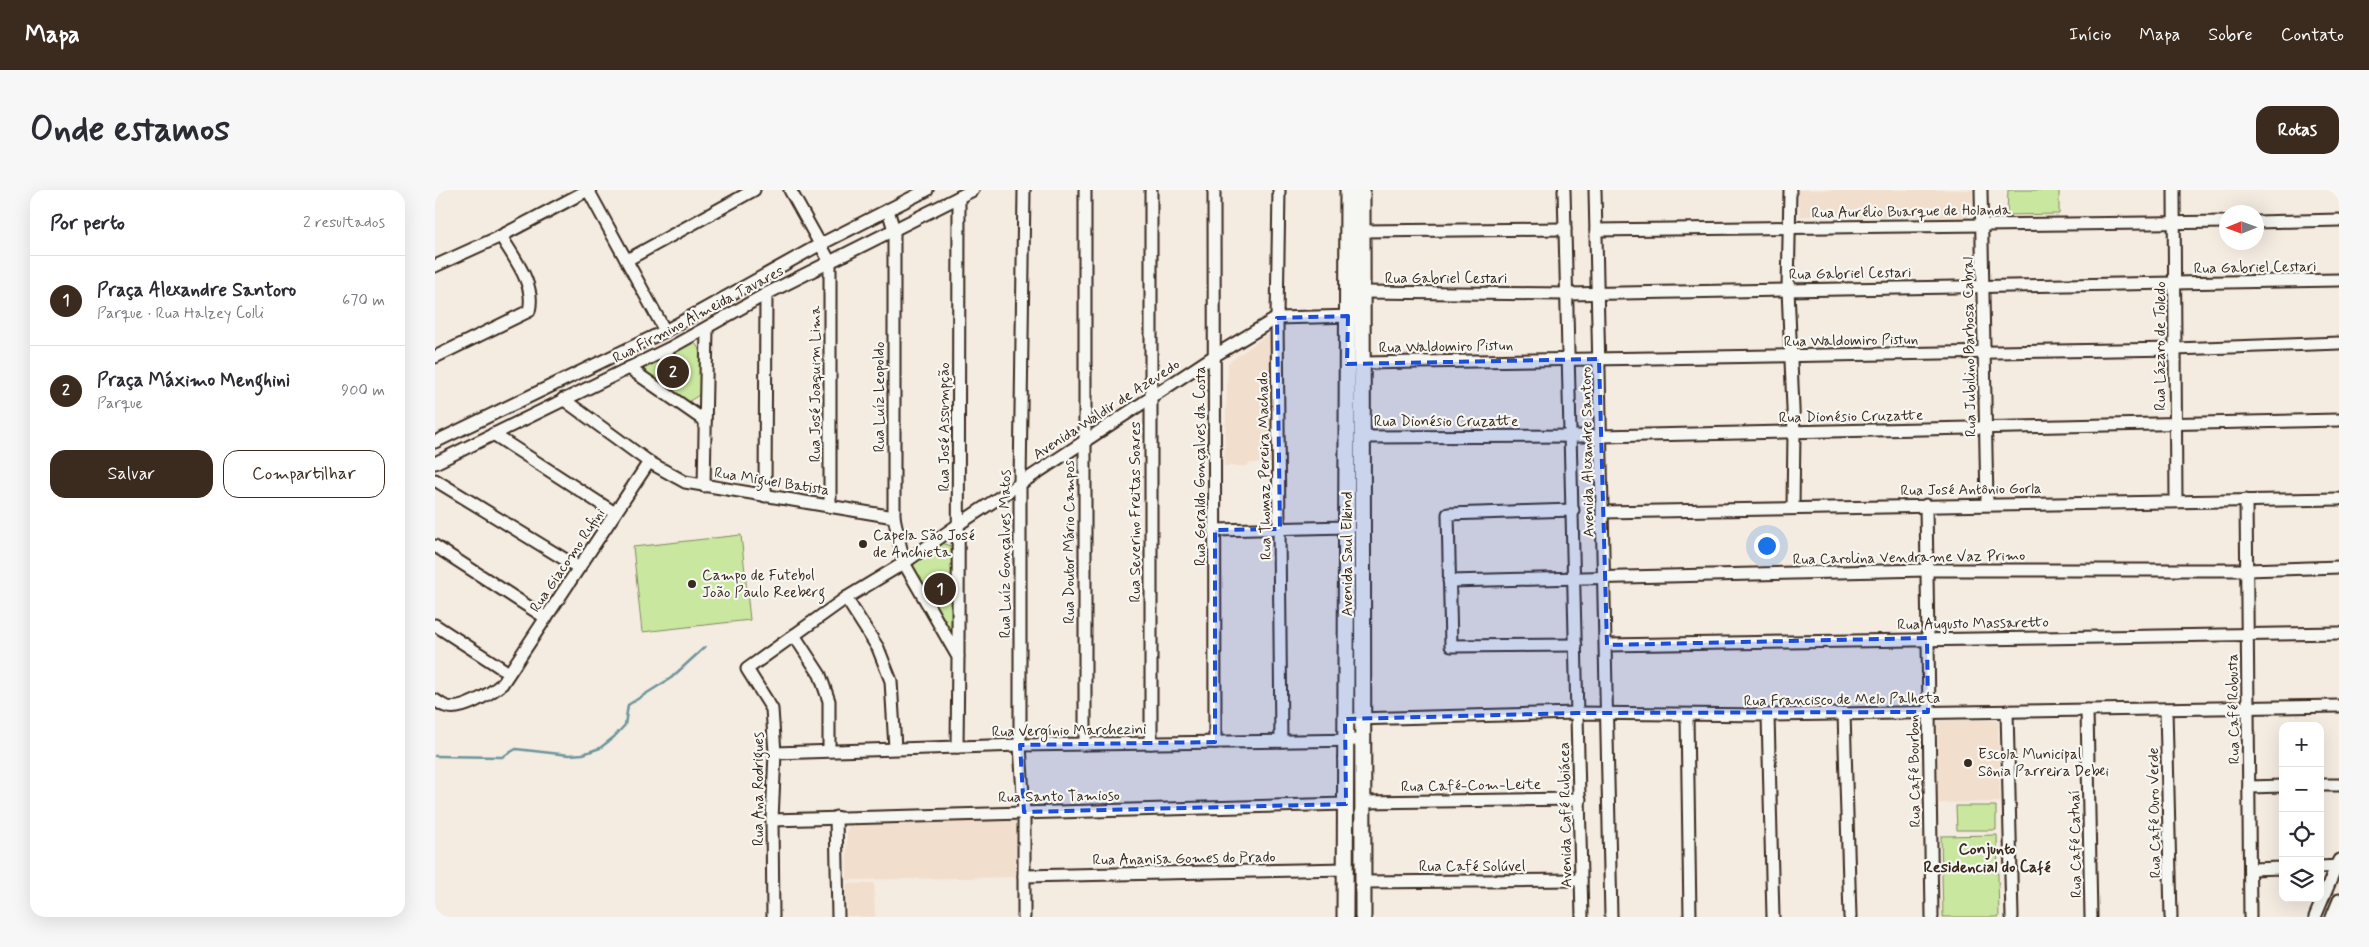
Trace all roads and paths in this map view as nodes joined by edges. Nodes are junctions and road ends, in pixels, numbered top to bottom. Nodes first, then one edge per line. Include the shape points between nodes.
1 (589, 190) edge
2 (754, 190) edge
3 (790, 190) edge
4 (927, 190) edge
5 (973, 190) edge
6 (1024, 190) edge
7 (1085, 190) edge
8 (1151, 190) edge
9 (1214, 190) edge
10 (1279, 190) edge
11 (1348, 190) edge
12 (1362, 190) edge
13 (1564, 190) edge
14 (1595, 190) edge
15 (1789, 190) edge
16 (1981, 190) edge
17 (2174, 190) edge
18 (959, 197) junction
19 (888, 210) junction
20 (2339, 220) edge
21 (2219, 222) edge
22 (2264, 222) edge
23 (2173, 223) junction
24 (1981, 225) junction
25 (1789, 228) junction
26 (1565, 229) junction
27 (894, 230) junction
28 (1596, 230) junction
29 (1362, 231) junction
30 (501, 236) junction
31 (819, 245) junction
32 (627, 260) junction
33 (830, 262) junction
34 (435, 266) edge
35 (2339, 280) edge
36 (2175, 284) junction
37 (1983, 286) junction
38 (1788, 289) junction
39 (1362, 292) junction
40 (1598, 292) junction
41 (766, 294) junction
42 (1567, 294) junction
43 (1355, 316) junction
44 (1277, 318) junction
45 (707, 328) junction
46 (665, 330) junction
47 (2339, 343) edge
48 (2175, 349) junction
49 (1986, 352) junction
50 (1214, 356) junction
51 (1791, 356) junction
52 (435, 357) edge
53 (1568, 358) junction
54 (1599, 359) junction
55 (1363, 363) junction
56 (629, 368) junction
57 (1149, 398) junction
58 (563, 399) junction
59 (2339, 420) edge
60 (705, 421) junction
61 (2176, 425) junction
62 (1986, 429) junction
63 (1794, 432) junction
64 (493, 434) junction
65 (1570, 436) junction
66 (1601, 436) junction
67 (1363, 437) junction
68 (435, 442) edge
69 (1084, 442) junction
70 (649, 462) junction
71 (435, 463) edge
72 (1347, 463) junction
73 (1363, 464) junction
74 (435, 480) edge
75 (1020, 484) junction
76 (704, 486) junction
77 (765, 496) junction
78 (2339, 499) edge
79 (2246, 500) junction
80 (2176, 501) junction
81 (1987, 504) junction
82 (1926, 505) junction
83 (830, 506) junction
84 (1793, 508) junction
85 (1573, 510) junction
86 (1603, 512) junction
87 (615, 513) junction
88 (894, 517) junction
89 (959, 524) junction
90 (1347, 527) junction
91 (1281, 529) junction
92 (1215, 530) junction
93 (435, 546) edge
94 (903, 563) junction
95 (2339, 567) edge
96 (579, 568) junction
97 (1927, 570) junction
98 (2247, 570) junction
99 (1574, 578) junction
100 (1605, 579) junction
101 (1449, 582) junction
102 (846, 598) junction
103 (546, 618) junction
104 (435, 625) edge
105 (2339, 633) edge
106 (794, 635) junction
107 (2247, 635) junction
108 (1927, 638) junction
109 (1576, 645) junction
110 (1607, 645) junction
111 (958, 657) junction
112 (747, 669) joint
113 (509, 673) junction
114 (435, 700) edge
115 (2339, 706) edge
116 (2248, 707) junction
117 (2166, 708) junction
118 (2087, 710) junction
119 (2007, 711) junction
120 (1928, 712) junction
121 (1577, 713) junction
122 (1844, 713) junction
123 (1608, 714) junction
124 (1768, 715) junction
125 (1687, 716) junction
126 (1363, 718) junction
127 (1345, 719) junction
128 (1346, 740) junction
129 (1363, 740) junction
130 (1281, 741) junction
131 (1215, 742) junction
132 (1151, 743) junction
133 (1085, 744) junction
134 (1020, 745) junction
135 (957, 747) junction
136 (895, 748) junction
137 (829, 750) junction
138 (775, 753) junction
139 (2339, 785) edge
140 (2279, 786) edge
141 (2324, 786) edge
142 (2249, 787) junction
143 (1580, 799) junction
144 (1363, 802) junction
145 (1346, 804) junction
146 (1024, 812) junction
147 (836, 817) junction
148 (772, 820) junction
149 (2338, 864) edge
150 (2324, 866) edge
151 (2279, 868) edge
152 (1346, 869) junction
153 (2250, 869) junction
154 (1024, 876) junction
155 (1581, 880) junction
156 (1363, 882) junction
157 (2339, 900) edge
158 (773, 917) edge
159 (838, 917) edge
160 (1024, 917) edge
161 (1345, 917) edge
162 (1363, 917) edge
163 (1582, 917) edge
164 (1611, 917) edge
165 (1690, 917) edge
166 (1773, 917) edge
167 (1850, 917) edge
168 (1932, 917) edge
169 (2012, 917) edge
170 (2091, 917) edge
171 (2171, 917) edge
172 (2251, 917) edge
173 (2315, 917) edge
174 (2332, 917) edge

1 - 30 street
1 - 32 street
2 - 32 street
3 - 31 street
4 - 19 street, Rua Firmino Almeida Tavares
5 - 18 street, Rua Firmino Almeida Tavares
6 - 75 street, Rua Luíz Gonçalves Matos
7 - 69 street, Rua Doutor Mário Campos
8 - 57 street, Rua Severino Freitas Soares
9 - 50 street, Rua Geraldo Gonçalves da Costa
10 - 44 street, Rua Thomaz Pereira Machado
11 - 43 main road, Avenida Saul Elkind
12 - 29 main road, Avenida Saul Elkind
13 - 26 street, Avenida Alexandre Santoro
14 - 28 street, Avenida Alexandre Santoro
15 - 25 street
16 - 24 street, Rua Jubilino Barbosa Cabral
17 - 23 street, Rua Lázaro de Toledo
18 - 27 street, Rua Firmino Almeida Tavares
18 - 89 street, Rua José Assumpção
19 - 27 street, Rua Luíz Leopoldo
19 - 31 street, Rua Firmino Almeida Tavares
20 - 22 street
21 - 23 street, Rua Aurélio Buarque de Holanda
23 - 24 street, Rua Aurélio Buarque de Holanda
23 - 36 street, Rua Lázaro de Toledo
24 - 25 street, Rua Aurélio Buarque de Holanda
24 - 37 street, Rua Jubilino Barbosa Cabral
25 - 28 street, Rua Aurélio Buarque de Holanda
25 - 38 street
26 - 29 street
26 - 42 street, Avenida Alexandre Santoro
27 - 33 street, Rua Firmino Almeida Tavares
27 - 88 street, Rua Luíz Leopoldo
28 - 40 street, Avenida Alexandre Santoro
29 - 39 main road, Avenida Saul Elkind
30 - 34 street
30 - 52 street via 528,283 532,301 529,311
31 - 33 street
31 - 46 street, Rua Firmino Almeida Tavares
32 - 46 street
33 - 41 street, Rua Firmino Almeida Tavares
33 - 83 street, Rua José Joaquim Lima
35 - 36 street, Rua Gabriel Cestari
36 - 37 street, Rua Gabriel Cestari
36 - 48 street, Rua Lázaro de Toledo
37 - 38 street, Rua Gabriel Cestari
37 - 49 street, Rua Jubilino Barbosa Cabral
38 - 40 street, Rua Gabriel Cestari
38 - 51 street
39 - 42 street, Rua Gabriel Cestari
39 - 43 main road, Avenida Saul Elkind
40 - 42 street, Rua Gabriel Cestari
40 - 54 street, Avenida Alexandre Santoro
41 - 45 street, Rua Firmino Almeida Tavares
41 - 77 street
42 - 53 street, Avenida Alexandre Santoro
43 - 44 street, Avenida Waldir de Azevedo
43 - 55 main road, Avenida Saul Elkind
43 - 72 main road, Avenida Saul Elkind
44 - 50 street, Avenida Waldir de Azevedo
44 - 91 street, Rua Thomaz Pereira Machado
45 - 56 street, Rua Firmino Almeida Tavares
45 - 60 street
46 - 68 street, Rua Firmino Almeida Tavares
47 - 48 street, Rua Waldomiro Pistun
48 - 49 street, Rua Waldomiro Pistun
48 - 61 street, Rua Lázaro de Toledo
49 - 51 street, Rua Waldomiro Pistun
49 - 62 street, Rua Jubilino Barbosa Cabral
50 - 57 street, Avenida Waldir de Azevedo
50 - 92 street, Rua Geraldo Gonçalves da Costa
51 - 54 street, Rua Waldomiro Pistun
51 - 63 street
53 - 54 street, Rua Waldomiro Pistun
53 - 55 street, Rua Waldomiro Pistun
53 - 65 street, Avenida Alexandre Santoro
54 - 66 street, Avenida Alexandre Santoro
55 - 67 main road, Avenida Saul Elkind
56 - 58 street, Rua Firmino Almeida Tavares
56 - 60 street
57 - 69 street, Avenida Waldir de Azevedo
57 - 132 street, Rua Severino Freitas Soares
58 - 64 street, Rua Firmino Almeida Tavares
58 - 70 street, Rua Miguel Batista
59 - 61 street, Rua Dionésio Cruzatte
60 - 76 street
61 - 62 street, Rua Dionésio Cruzatte
61 - 80 street, Rua Lázaro de Toledo
62 - 63 street, Rua Dionésio Cruzatte
62 - 81 street, Rua Jubilino Barbosa Cabral
63 - 66 street, Rua Dionésio Cruzatte
63 - 84 street
64 - 71 street, Rua Firmino Almeida Tavares
64 - 87 street
65 - 66 street, Rua Dionésio Cruzatte
65 - 67 street, Rua Dionésio Cruzatte
65 - 85 street, Avenida Alexandre Santoro
66 - 86 street, Avenida Alexandre Santoro
67 - 73 main road, Avenida Saul Elkind
69 - 75 street, Avenida Waldir de Azevedo
69 - 133 street, Rua Doutor Mário Campos
70 - 76 street, Rua Miguel Batista via 685,482
70 - 87 street, Rua Giacomo Rufini
72 - 73 main road
72 - 90 main road, Avenida Saul Elkind
73 - 126 main road, Avenida Saul Elkind
74 - 96 street
75 - 89 street, Avenida Waldir de Azevedo
75 - 134 street, Rua Luíz Gonçalves Matos
76 - 77 street, Rua Miguel Batista
77 - 83 street, Rua Miguel Batista
78 - 79 street, Rua José Antônio Gorla
79 - 80 street, Rua José Antônio Gorla
79 - 98 street, Rua Café Robusta
80 - 81 street, Rua José Antônio Gorla
81 - 82 street, Rua José Antônio Gorla
82 - 84 street, Rua José Antônio Gorla
82 - 97 street, Rua Café Bourbon
83 - 88 street, Rua Miguel Batista
84 - 86 street, Rua José Antônio Gorla
85 - 99 street, Avenida Alexandre Santoro
85 - 101 street via 1448,514
86 - 100 street, Avenida Alexandre Santoro
87 - 96 street, Rua Giacomo Rufini
88 - 94 street, Rua Luíz Leopoldo
89 - 94 street, Avenida Waldir de Azevedo
89 - 111 street, Rua José Assumpção
90 - 91 street
90 - 127 main road, Avenida Saul Elkind
91 - 92 street
91 - 130 street, Rua Thomaz Pereira Machado
92 - 131 street, Rua Geraldo Gonçalves da Costa
93 - 103 street
94 - 102 street, Avenida Waldir de Azevedo
94 - 111 street, Rua Luíz Leopoldo
95 - 98 street, Rua Carolina Vendrame Vaz Primo
96 - 103 street, Rua Giacomo Rufini
97 - 98 street, Rua Carolina Vendrame Vaz Primo
97 - 100 street, Rua Carolina Vendrame Vaz Primo
97 - 108 street, Rua Café Bourbon
98 - 107 street, Rua Café Robusta
99 - 100 street, Rua Carolina Vendrame Vaz Primo
99 - 101 street, Rua Carolina Vendrame Vaz Primo
99 - 109 street, Avenida Alexandre Santoro
100 - 110 street, Avenida Alexandre Santoro
101 - 109 street via 1451,646
102 - 106 street, Avenida Waldir de Azevedo
102 - 136 street via 878,648 891,681
103 - 113 street, Rua Giacomo Rufini
104 - 113 street
105 - 107 street, Rua Augusto Massaretto
106 - 112 street, Avenida Waldir de Azevedo
106 - 137 street via 820,675 829,700
107 - 108 street, Rua Augusto Massaretto
107 - 116 street, Rua Café Robusta
108 - 110 street, Rua Augusto Massaretto
108 - 120 street, Rua Café Bourbon
109 - 121 street, Avenida Alexandre Santoro
110 - 123 street, Avenida Alexandre Santoro
111 - 135 street, Rua José Assumpção
112 - 138 street, Rua Ana Rodrigues via 772,709
113 - 114 street, Rua Giacomo Rufini via 495,690 467,704 446,707
115 - 116 street, Rua Francisco de Melo Palheta
116 - 117 street, Rua Francisco de Melo Palheta
116 - 142 street, Rua Café Robusta
117 - 118 street, Rua Francisco de Melo Palheta
117 - 171 street, Rua Café Ouro Verde
118 - 119 street, Rua Francisco de Melo Palheta
118 - 170 street, Rua Café Catuaí
119 - 120 street, Rua Francisco de Melo Palheta
119 - 169 street
120 - 122 street, Rua Francisco de Melo Palheta
120 - 168 street, Rua Café Bourbon
121 - 123 street, Rua Francisco de Melo Palheta
121 - 126 street, Rua Francisco de Melo Palheta
121 - 143 street, Avenida Café Rubiácea
122 - 124 street, Rua Francisco de Melo Palheta
122 - 167 street
123 - 125 street, Rua Francisco de Melo Palheta
123 - 164 street
124 - 125 street, Rua Francisco de Melo Palheta
124 - 166 street
125 - 165 street
126 - 127 street, Rua Francisco de Melo Palheta
126 - 129 main road, Avenida Saul Elkind
127 - 128 main road, Avenida Saul Elkind
128 - 129 street, Rua Vergínio Marchezini
128 - 130 street, Rua Vergínio Marchezini
128 - 145 main road, Avenida Saul Elkind
129 - 144 main road, Avenida Saul Elkind
130 - 131 street, Rua Vergínio Marchezini
131 - 132 street, Rua Vergínio Marchezini
132 - 133 street, Rua Vergínio Marchezini
133 - 134 street, Rua Vergínio Marchezini
134 - 135 street, Rua Vergínio Marchezini
134 - 146 street, Rua Luíz Gonçalves Matos
135 - 136 street, Rua Vergínio Marchezini
136 - 137 street, Rua Vergínio Marchezini
137 - 138 street, Rua Vergínio Marchezini
138 - 148 street, Rua Ana Rodrigues
139 - 141 street
140 - 142 street
142 - 153 street, Rua Café Robusta
143 - 144 street, Rua Café-Com-Leite
143 - 155 street, Avenida Café Rubiácea
144 - 156 main road, Avenida Saul Elkind
145 - 146 street, Rua Santo Tamioso
145 - 152 main road, Avenida Saul Elkind
146 - 147 street, Rua Santo Tamioso
146 - 154 street, Rua Luíz Gonçalves Matos
147 - 148 street, Rua Santo Tamioso
147 - 159 street
148 - 158 street, Rua Ana Rodrigues
149 - 150 street
149 - 173 street
151 - 153 street
152 - 154 street, Rua Ananisa Gomes do Prado
152 - 161 main road, Avenida Saul Elkind
153 - 172 street, Rua Café Robusta
154 - 160 street, Rua Luíz Gonçalves Matos
155 - 156 street, Rua Café Solúvel
155 - 163 street, Avenida Café Rubiácea
156 - 162 main road, Avenida Saul Elkind
157 - 174 street

